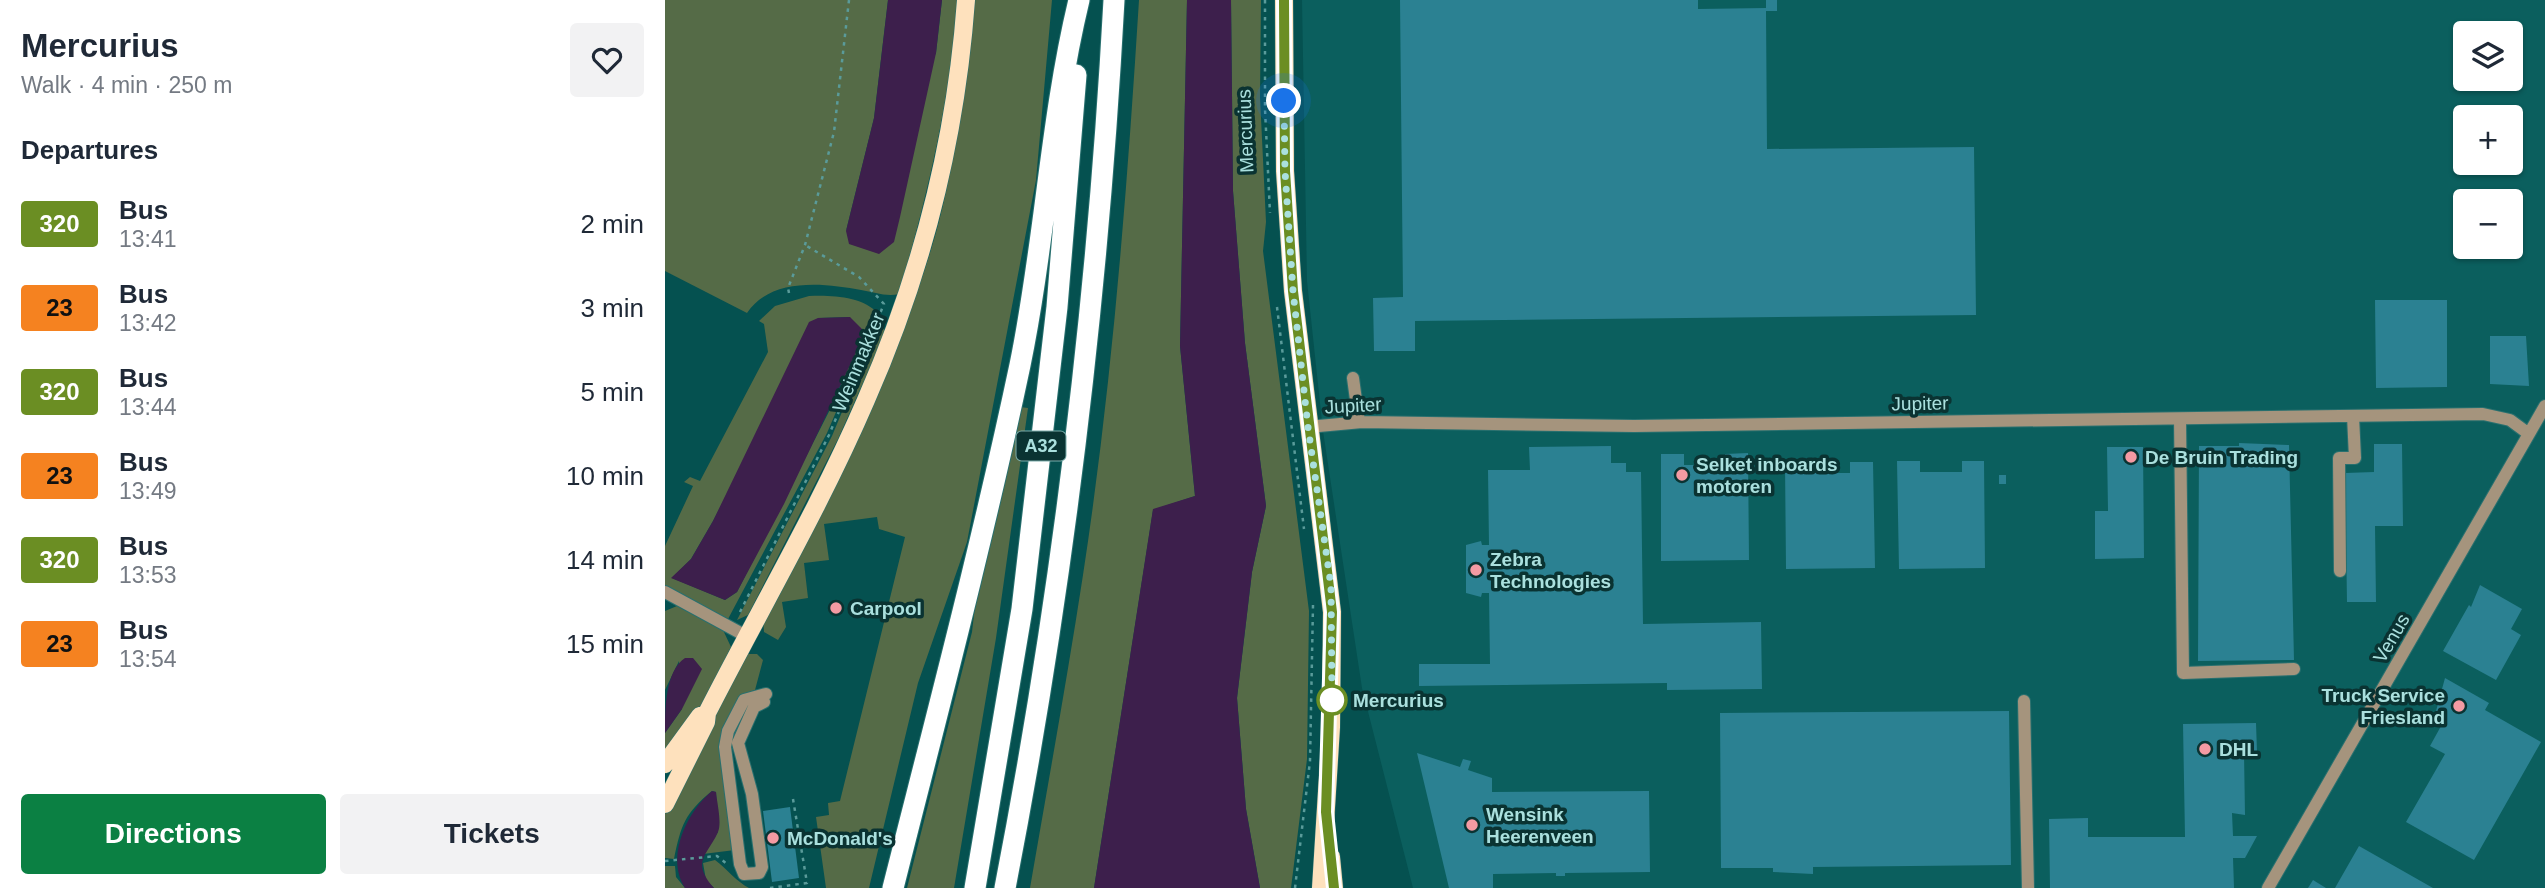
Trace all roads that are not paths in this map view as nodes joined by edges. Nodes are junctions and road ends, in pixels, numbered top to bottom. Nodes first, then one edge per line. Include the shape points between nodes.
1 (966, 0) edge
2 (1081, 0) edge
3 (1114, 0) edge
4 (1284, 0) edge
5 (1353, 378) dead end
6 (2545, 406) edge
7 (2353, 416) junction
8 (2180, 419) junction
9 (1359, 422) junction
10 (1308, 427) junction
11 (2529, 434) junction
12 (2340, 571) dead end
13 (665, 593) edge
14 (739, 631) junction
15 (2294, 669) dead end
16 (765, 698) joint
17 (2024, 701) dead end
18 (707, 713) junction
19 (665, 764) edge
20 (665, 804) edge
21 (1326, 812) junction
22 (893, 888) edge
23 (975, 888) edge
24 (1005, 888) edge
25 (1321, 888) edge
26 (1334, 888) edge
27 (2028, 888) edge
28 (2268, 888) edge

1 - 14 main road, Weinmakker via 947,145 902,311 859,416
2 - 22 highway, A32 via 1064,62 1040,251 1020,363
2 - 23 highway, A32 via 1058,307 1023,596
3 - 24 highway, A32 via 1093,298 1052,606
4 - 10 main road, Mercurius via 1285,171
5 - 9 street
6 - 11 street, Venus
7 - 8 street, Jupiter
7 - 11 street, Jupiter via 2483,414 2510,420
7 - 12 street via 2355,458 2339,458
8 - 9 street, Jupiter via 1634,426
8 - 15 street via 2183,673
9 - 10 street, Jupiter
10 - 21 main road, Mercurius via 1332,612
11 - 28 street, Venus
13 - 14 street
14 - 18 main road, Weinmakker
16 - 16 street via 754,707 738,743 753,794 762,867 750,875 744,874 740,864 725,747 744,700
17 - 27 street
18 - 19 main road, Weinmakker via 699,716
18 - 20 main road, Weinmakker
21 - 25 main road, Mercurius
21 - 26 main road, Mercurius

